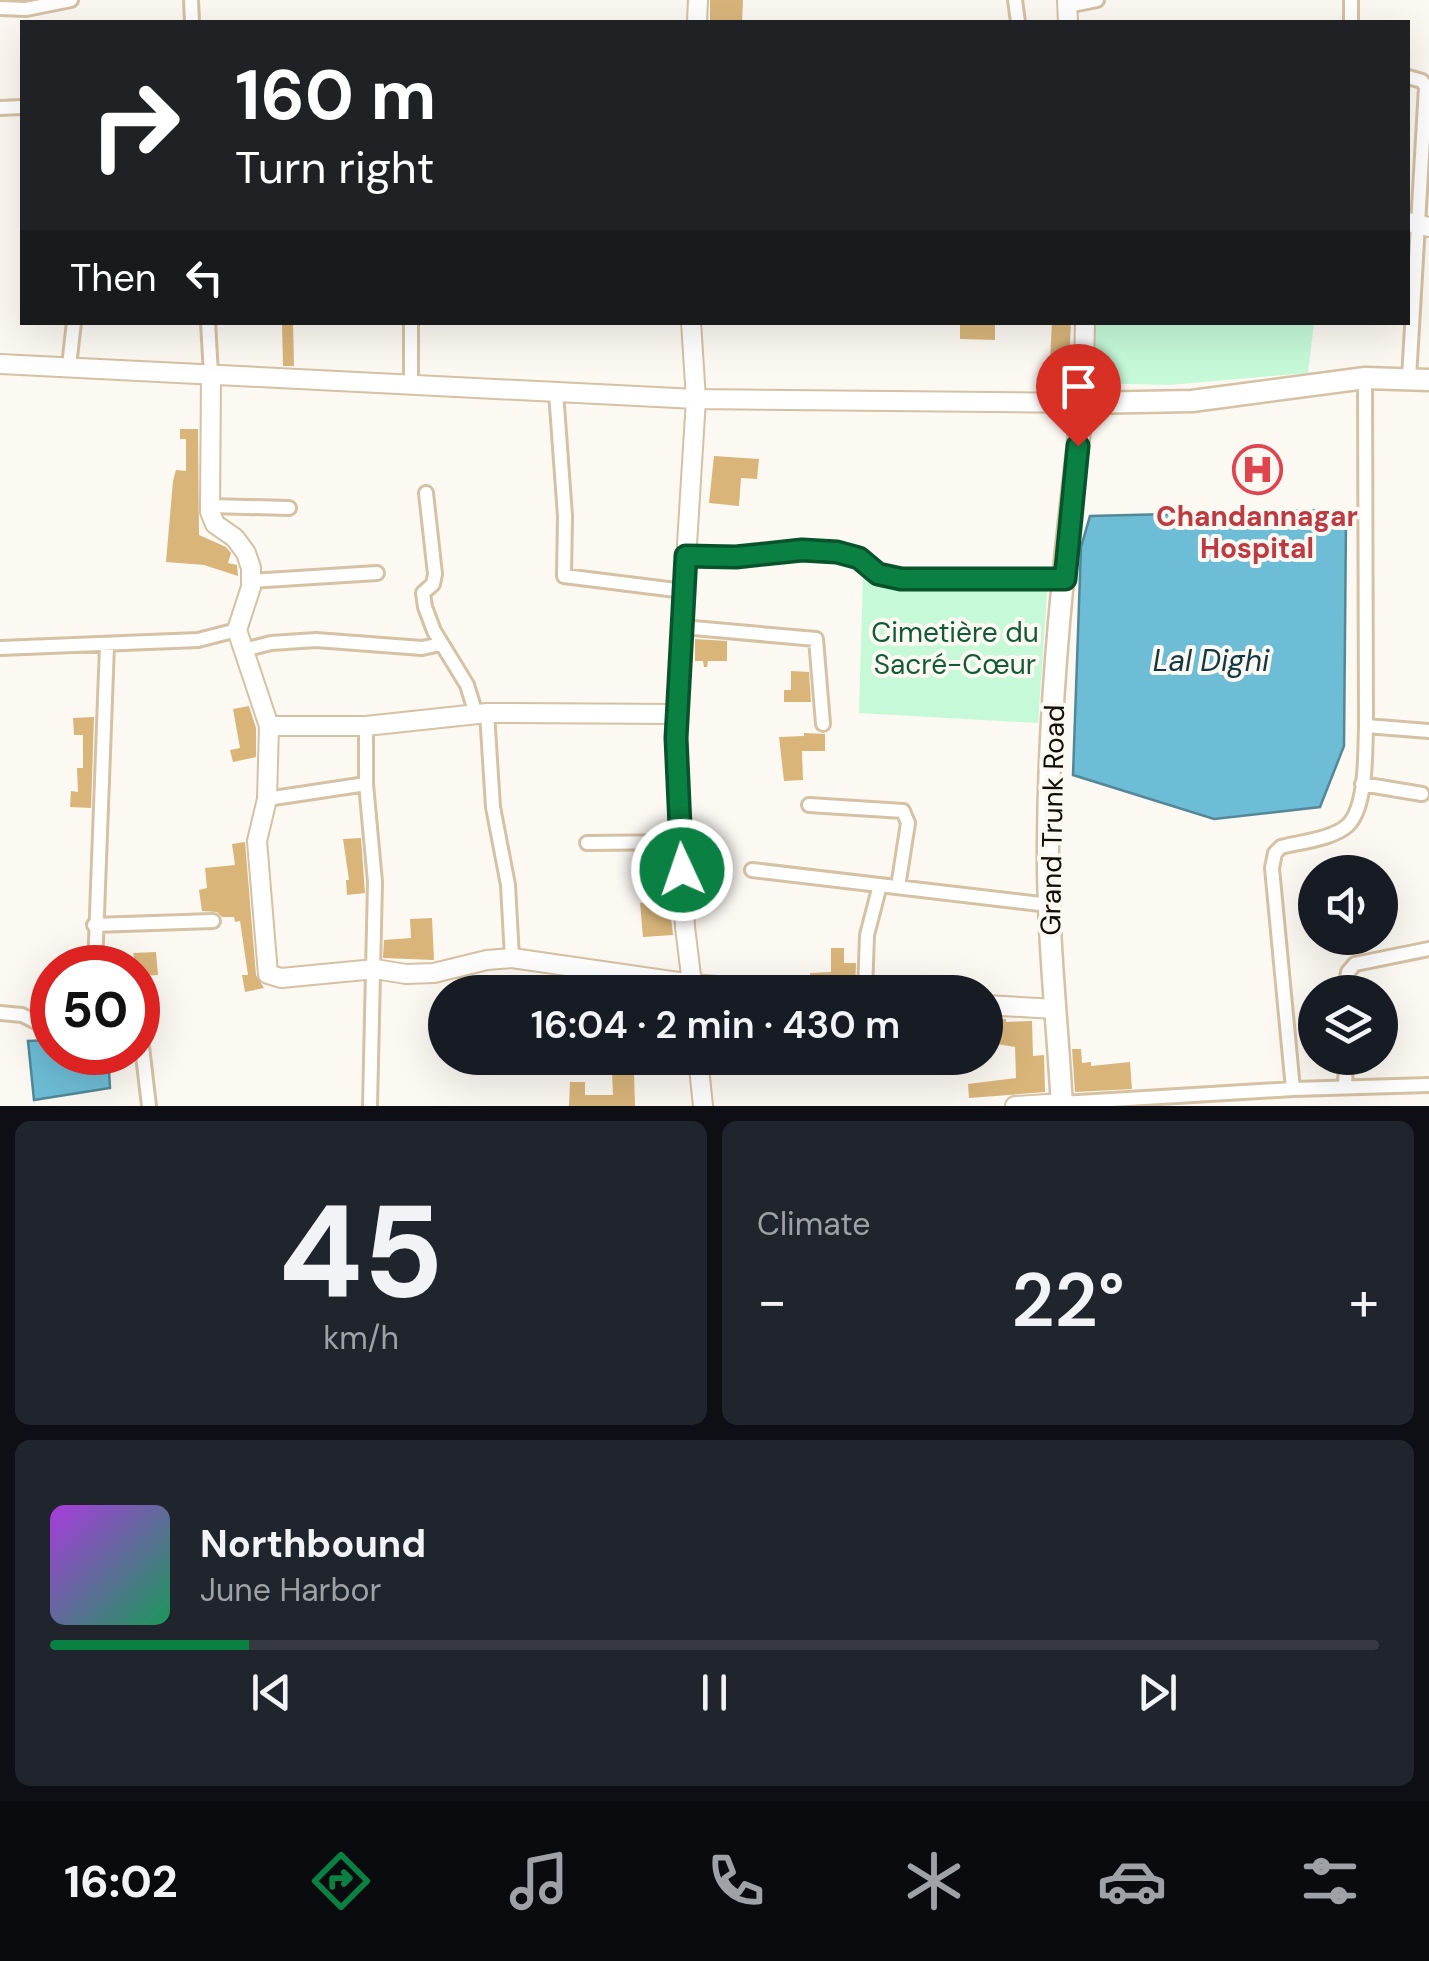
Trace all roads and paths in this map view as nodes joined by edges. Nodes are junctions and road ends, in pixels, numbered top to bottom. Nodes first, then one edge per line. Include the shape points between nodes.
1 (71, 0) edge
2 (1097, 0) edge
3 (0, 8) edge
4 (1067, 10) edge
5 (1420, 78) edge
6 (1418, 225) edge
7 (74, 325) edge
8 (208, 325) edge
9 (410, 325) edge
10 (691, 325) edge
11 (1085, 325) edge
12 (0, 364) edge
13 (69, 366) junction
14 (211, 374) junction
15 (1364, 378) junction
16 (1419, 379) edge
17 (411, 384) junction
18 (556, 392) junction
19 (696, 399) junction
20 (1084, 403) junction
21 (426, 493) dead end
22 (210, 506) junction
23 (288, 508) dead end
24 (686, 556) junction
25 (377, 574) dead end
26 (1065, 579) junction
27 (251, 582) junction
28 (684, 591) junction
29 (682, 628) junction
30 (238, 630) junction
31 (441, 644) junction
32 (107, 645) junction
33 (0, 648) edge
34 (244, 650) junction
35 (482, 713) junction
36 (677, 714) junction
37 (823, 724) dead end
38 (269, 726) junction
39 (366, 726) junction
40 (1366, 726) junction
41 (1429, 731) edge
42 (366, 784) junction
43 (1362, 784) junction
44 (1422, 794) dead end
45 (267, 799) junction
46 (809, 805) dead end
47 (681, 842) junction
48 (587, 843) dead end
49 (752, 870) dead end
50 (880, 884) junction
51 (898, 887) junction
52 (1049, 906) junction
53 (214, 922) dead end
54 (94, 924) junction
55 (94, 945) edge
56 (1429, 949) edge
57 (512, 958) junction
58 (375, 969) junction
59 (614, 975) edge
60 (691, 975) edge
61 (866, 975) edge
62 (1348, 975) edge
63 (1003, 1006) edge
64 (1054, 1009) junction
65 (0, 1013) edge
66 (30, 1019) edge
67 (145, 1075) edge
68 (700, 1075) edge
69 (1345, 1075) edge
70 (1429, 1085) edge
71 (1345, 1087) junction
72 (1293, 1089) junction
73 (1266, 1099) edge
74 (1062, 1105) edge
75 (149, 1106) edge
76 (370, 1106) edge
77 (703, 1106) edge
78 (1015, 1106) edge

1 - 3 street
2 - 4 street
5 - 6 street via 1426,87
6 - 16 street
7 - 13 street
8 - 14 street
9 - 17 street
10 - 19 street
11 - 20 street
12 - 13 street
13 - 14 street
14 - 17 street
14 - 22 street
15 - 16 main road
15 - 20 main road via 1221,398
15 - 40 street
17 - 18 street
18 - 19 street
18 - 28 street via 564,576
19 - 20 street
19 - 24 street
20 - 26 main road, Grand Trunk Road
21 - 31 street via 434,584 422,599
22 - 23 street
22 - 27 street via 215,524 246,553
24 - 26 street via 837,552 901,579
24 - 28 street
25 - 27 street
26 - 52 main road, Grand Trunk Road via 1050,732
27 - 30 street
28 - 29 street
29 - 36 street
29 - 37 street via 816,639
30 - 32 street via 198,640
30 - 34 street
31 - 34 street via 292,641
31 - 35 street
32 - 33 street
32 - 54 street
34 - 38 street
35 - 36 street
35 - 39 street
35 - 57 street via 508,884
36 - 47 street
38 - 39 street
38 - 45 street
39 - 42 street
40 - 41 street
40 - 43 street
42 - 45 street
42 - 58 street
43 - 44 street
43 - 72 street via 1348,825 1275,853
45 - 58 street via 257,841 268,974
46 - 51 street via 902,811 908,822
47 - 48 street
47 - 60 street
49 - 50 street
50 - 51 street
50 - 61 street
51 - 52 street
52 - 64 main road, Grand Trunk Road
53 - 54 street
54 - 55 street
56 - 62 street via 1355,964
57 - 58 street via 434,973
57 - 59 street
58 - 76 street
63 - 64 street
64 - 74 main road, Grand Trunk Road
65 - 66 street
67 - 75 street
68 - 77 street
69 - 71 street
70 - 71 street
71 - 72 street
72 - 73 street
73 - 74 street
74 - 78 street

